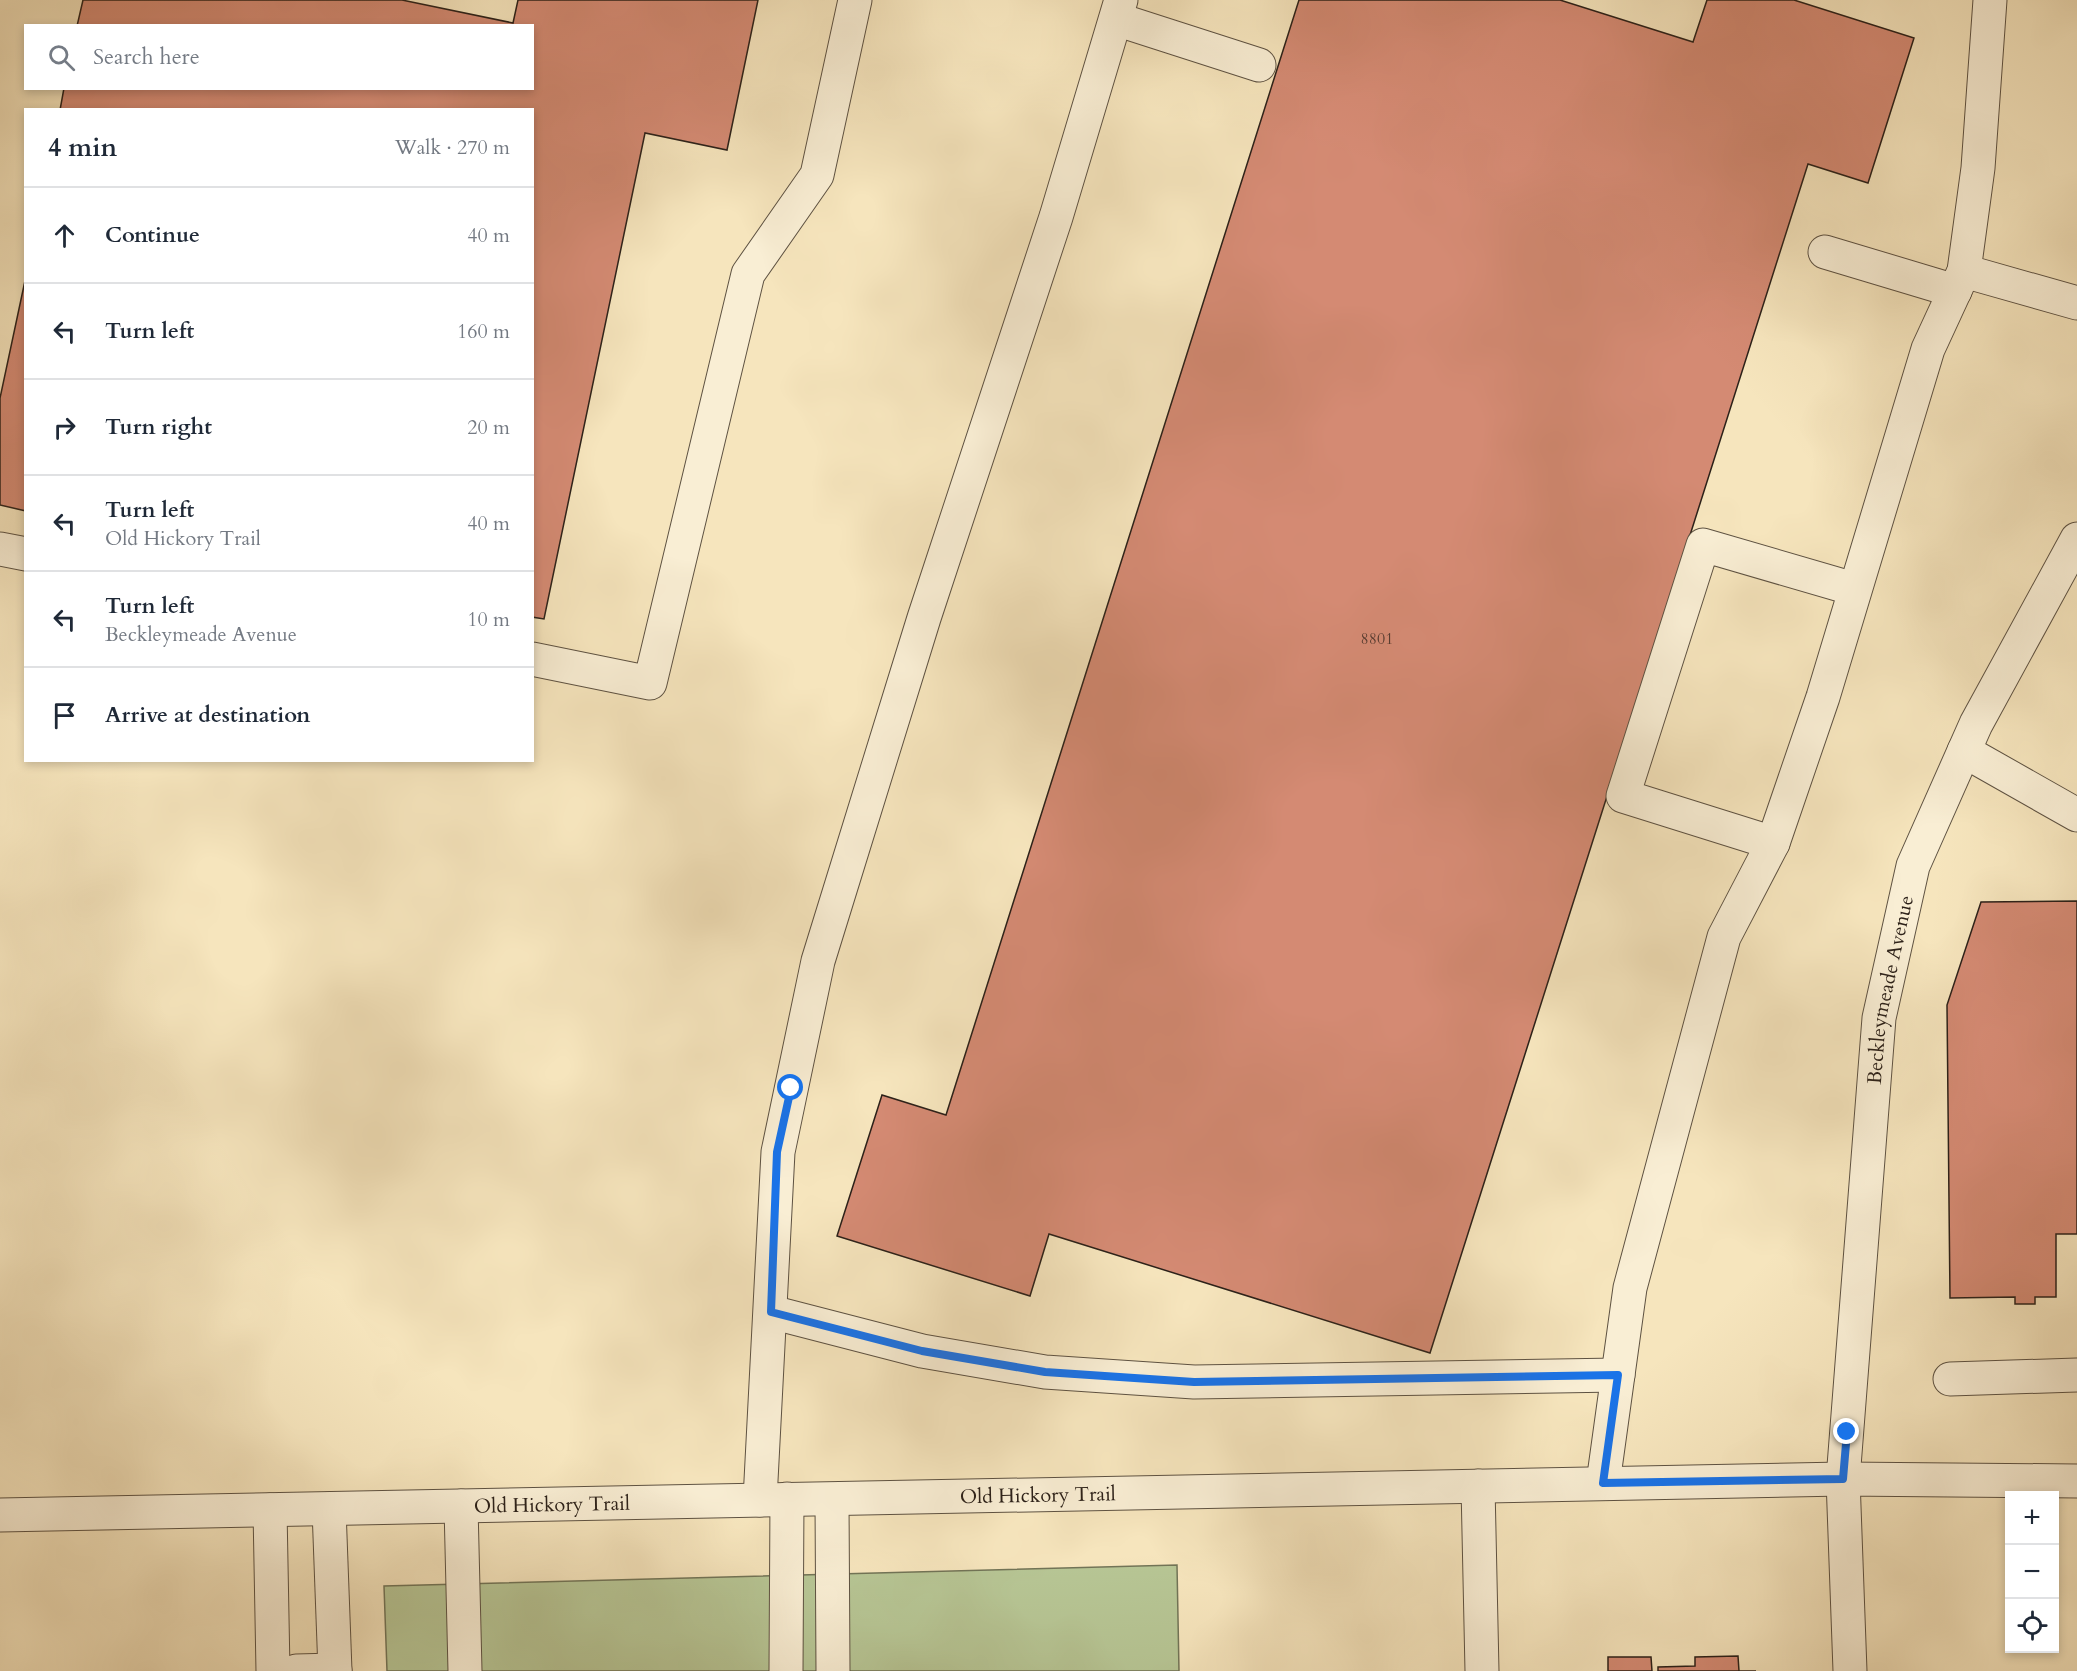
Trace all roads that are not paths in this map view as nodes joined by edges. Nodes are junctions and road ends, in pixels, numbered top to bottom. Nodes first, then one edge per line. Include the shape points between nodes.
1 (855, 0) edge
2 (1990, 0) edge
3 (1118, 9) edge
4 (1259, 65) dead end
5 (1825, 252) dead end
6 (1959, 281) junction
7 (2077, 303) edge
8 (2077, 539) edge
9 (0, 549) edge
10 (24, 554) edge
11 (1854, 589) junction
12 (534, 659) edge
13 (1964, 751) junction
14 (2077, 816) edge
15 (1773, 843) junction
16 (771, 1312) junction
17 (1618, 1375) junction
18 (2077, 1376) edge
19 (1950, 1379) dead end
20 (1843, 1479) junction
21 (2077, 1481) edge
22 (1603, 1483) junction
23 (1478, 1486) junction
24 (773, 1499) junction
25 (832, 1500) junction
26 (461, 1506) junction
27 (329, 1509) junction
28 (270, 1510) junction
29 (0, 1515) edge
30 (273, 1671) edge
31 (296, 1671) edge
32 (335, 1671) edge
33 (465, 1671) edge
34 (786, 1671) edge
35 (833, 1671) edge
36 (1482, 1671) edge
37 (1850, 1671) edge

1 - 12 street via 817,175 748,274 650,683
2 - 6 street via 1978,168
3 - 4 street
3 - 16 street via 1056,216 924,618 818,962 777,1152
5 - 6 street
6 - 7 street
6 - 11 street via 1928,349
8 - 13 street, Beckleymeade Avenue
9 - 10 street
11 - 15 street via 1823,697
11 - 15 street via 1703,545 1623,796
13 - 14 street
13 - 20 street, Beckleymeade Avenue via 1913,866 1879,1018
15 - 17 street via 1724,938 1630,1288
16 - 17 street via 922,1351 1045,1372 1194,1382
16 - 24 street
17 - 22 street
18 - 19 street
20 - 21 street, Old Hickory Trail
20 - 22 street, Old Hickory Trail
20 - 37 street, Beckleymeade Avenue
22 - 23 street, Old Hickory Trail
23 - 25 street, Old Hickory Trail
23 - 36 street
24 - 25 street, Old Hickory Trail
24 - 26 street, Old Hickory Trail
24 - 34 street
25 - 35 street
26 - 27 street, Old Hickory Trail
26 - 33 street
27 - 28 street, Old Hickory Trail
27 - 32 street
28 - 29 street, Old Hickory Trail
28 - 30 street
31 - 32 street

